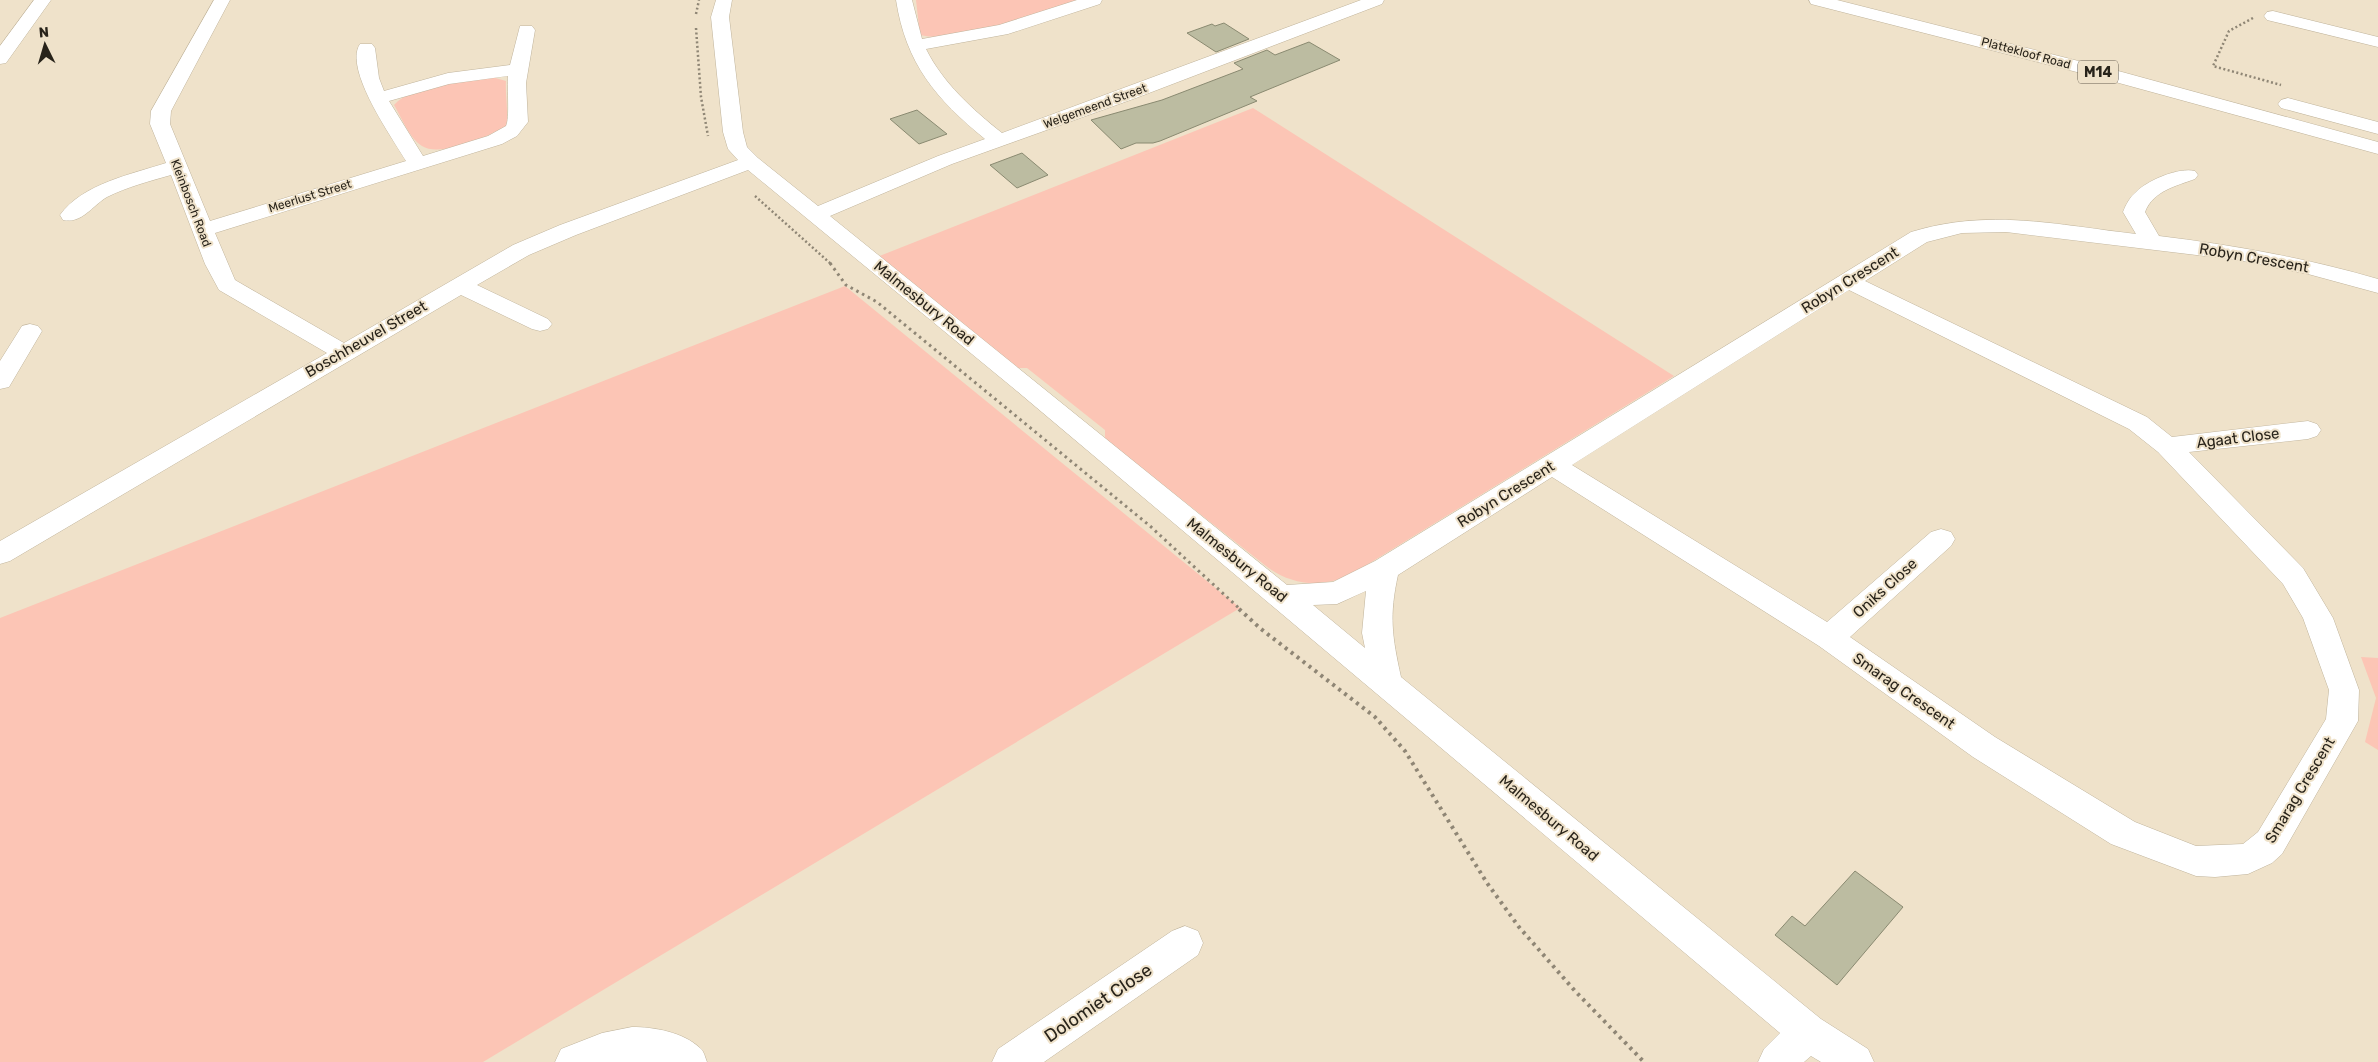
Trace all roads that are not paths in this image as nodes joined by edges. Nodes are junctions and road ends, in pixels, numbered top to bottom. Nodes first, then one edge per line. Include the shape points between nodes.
1 (43, 0) edge
2 (224, 0) edge
3 (724, 0) edge
4 (904, 0) edge
5 (1094, 0) edge
6 (1376, 0) edge
7 (1817, 0) edge
8 (2266, 15) road end
9 (526, 30) dead end
10 (2378, 42) edge
11 (916, 45) junction
12 (366, 48) dead end
13 (0, 59) edge
14 (2130, 62) dead end
15 (518, 69) junction
16 (2159, 69) dead end
17 (378, 98) junction
18 (2273, 100) dead end
19 (2378, 128) edge
20 (1000, 141) junction
21 (2378, 148) edge
22 (751, 162) junction
23 (417, 163) junction
24 (177, 166) junction
25 (2188, 176) dead end
26 (816, 214) junction
27 (71, 216) dead end
28 (203, 230) junction
29 (2151, 242) junction
30 (1848, 281) junction
31 (458, 285) junction
32 (2378, 286) edge
33 (540, 324) dead end
34 (30, 331) dead end
35 (343, 352) junction
36 (0, 381) edge
37 (2308, 430) dead end
38 (2167, 446) junction
39 (1552, 465) junction
40 (1940, 538) dead end
41 (6, 544) edge
42 (1385, 569) junction
43 (1281, 596) junction
44 (1829, 638) junction
45 (1387, 684) junction
46 (1185, 943) dead end
47 (1808, 1032) junction
48 (574, 1062) edge
49 (688, 1062) edge
50 (1011, 1062) edge
51 (1777, 1062) edge
52 (1855, 1062) edge

1 - 13 street
2 - 24 street, Kleinbosch Road via 161,111 160,124
3 - 22 street, Malmesbury Road via 720,16 733,132 738,149
4 - 11 street
5 - 11 street via 1002,30
6 - 20 street, Welgemeend Street
7 - 21 street, Plattekloof Road / M14
8 - 10 street
9 - 15 street, Meerlust Street
11 - 20 street via 949,96
12 - 17 street via 364,63
14 - 16 street, M14
15 - 17 street via 448,79
15 - 23 street, Meerlust Street via 516,98 519,120 510,133
17 - 23 street
18 - 19 street
20 - 26 street, Welgemeend Street via 945,160
22 - 26 street, Malmesbury Road
22 - 31 street, Boschheuvel Street via 536,242
23 - 28 street, Meerlust Street
24 - 27 street via 112,187
24 - 28 street, Kleinbosch Road
25 - 29 street via 2149,190 2136,201 2134,212
26 - 43 street, Malmesbury Road
28 - 35 street, Kleinbosch Road via 208,249 227,285
29 - 30 street, Robyn Crescent via 1995,225 1958,226 1919,237
29 - 32 street, Robyn Crescent via 2256,255 2302,264
30 - 38 street, Smarag Crescent via 2138,423
30 - 39 street, Robyn Crescent
31 - 33 street
31 - 35 street, Boschheuvel Street
34 - 36 street
35 - 41 street, Boschheuvel Street
37 - 38 street, Agaat Close
38 - 44 street, Smarag Crescent via 2292,576 2318,618 2344,690 2342,721 2270,843 2260,852 2232,862 2196,861 2123,833 1984,747
39 - 42 street, Robyn Crescent
39 - 44 street, Smarag Crescent
40 - 44 street, Oniks Close
42 - 43 street, Robyn Crescent via 1338,592
42 - 45 street via 1378,600 1377,633
43 - 45 street, Malmesbury Road
45 - 47 street, Malmesbury Road
46 - 50 street, Dolomiet Close
47 - 51 street
47 - 52 street, Malmesbury Road
48 - 49 street via 611,1048 630,1046 649,1046

